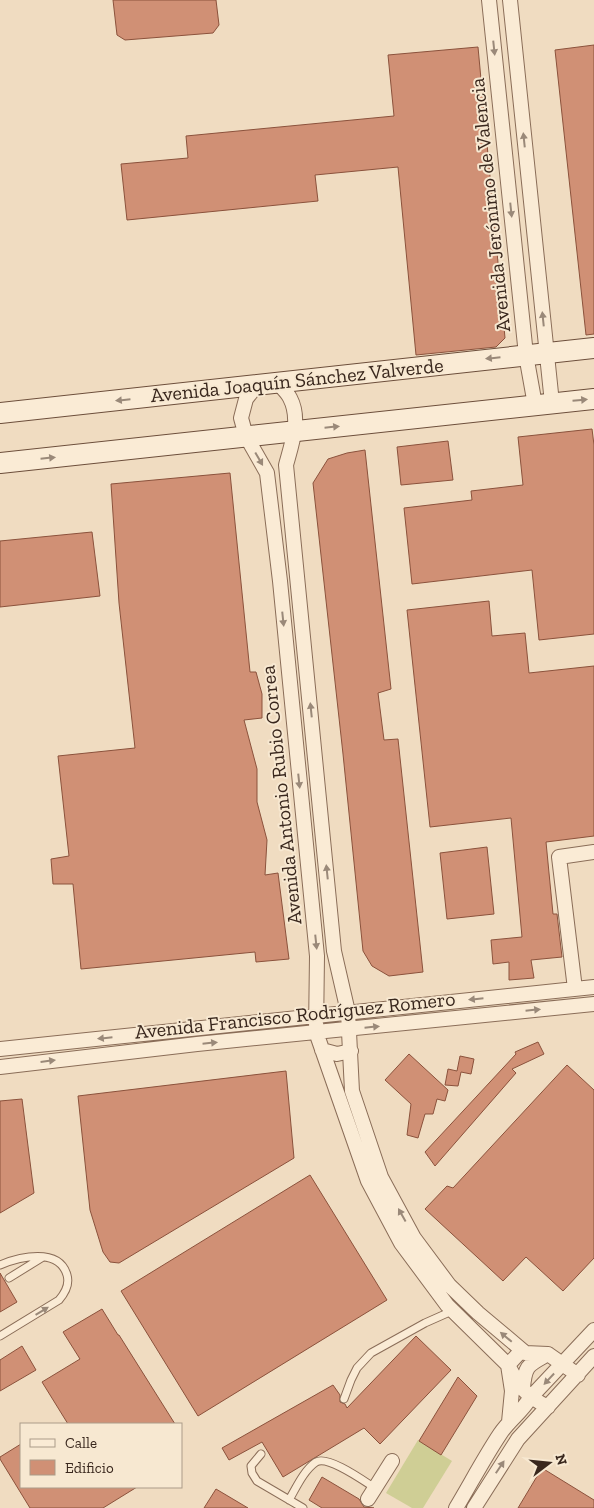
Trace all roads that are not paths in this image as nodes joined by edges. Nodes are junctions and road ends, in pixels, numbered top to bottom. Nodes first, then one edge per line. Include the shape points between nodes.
1 (489, 0) edge
2 (510, 0) edge
3 (594, 348) edge
4 (546, 353) junction
5 (526, 355) junction
6 (267, 383) junction
7 (594, 399) edge
8 (543, 404) junction
9 (0, 413) edge
10 (295, 431) junction
11 (246, 436) junction
12 (0, 463) edge
13 (594, 852) edge
14 (594, 987) edge
15 (343, 988) junction
16 (575, 989) junction
17 (317, 991) junction
18 (594, 1004) edge
19 (348, 1012) junction
20 (317, 1016) junction
21 (350, 1029) junction
22 (316, 1032) junction
23 (0, 1049) edge
24 (322, 1050) junction
25 (351, 1051) junction
26 (0, 1067) edge
27 (368, 1139) junction
28 (354, 1143) junction
29 (43, 1257) junction
30 (0, 1265) edge
31 (9, 1278) dead end
32 (460, 1296) junction
33 (450, 1308) junction
34 (594, 1330) edge
35 (0, 1336) edge
36 (522, 1350) junction
37 (548, 1354) junction
38 (594, 1356) edge
39 (562, 1364) junction
40 (508, 1365) junction
41 (578, 1375) junction
42 (526, 1398) junction
43 (344, 1399) dead end
44 (548, 1407) junction
45 (509, 1422) junction
46 (261, 1454) dead end
47 (392, 1461) dead end
48 (371, 1493) joint
49 (289, 1500) junction
50 (303, 1508) edge
51 (456, 1508) edge
52 (474, 1508) edge

1 -> 5 street, Avenida Jerónimo de Valencia
4 -> 2 street, Avenida Jerónimo de Valencia
3 - 4 main road, Avenida Joaquín Sánchez Valverde
4 - 5 main road, Avenida Joaquín Sánchez Valverde
4 - 8 street, Avenida Jerónimo de Valencia
5 -> 6 main road, Avenida Joaquín Sánchez Valverde
5 - 8 street, Avenida Jerónimo de Valencia
6 -> 9 main road, Avenida Joaquín Sánchez Valverde
6 - 10 street, Avenida Antonio Rubio Correa via 290,397
6 - 11 street, Avenida Antonio Rubio Correa via 246,399 241,418
8 -> 7 main road
10 -> 8 main road
10 - 11 main road
15 -> 10 street, Avenida Antonio Rubio Correa via 334,950 286,465
12 -> 11 main road
11 -> 17 street, Avenida Antonio Rubio Correa via 267,473 315,936
13 - 16 street via 559,857
14 - 16 street, Avenida Francisco Rodríguez Romero
15 - 17 street, Avenida Francisco Rodríguez Romero via 331,986
15 - 19 street, Avenida Antonio Rubio Correa
16 -> 19 street, Avenida Francisco Rodríguez Romero
17 - 20 street, Avenida Antonio Rubio Correa
21 -> 18 street, Avenida Francisco Rodríguez Romero
19 - 20 street, Avenida Francisco Rodríguez Romero
19 - 21 street, Avenida Antonio Rubio Correa
20 - 22 street, Avenida Antonio Rubio Correa
20 -> 23 street, Avenida Francisco Rodríguez Romero
21 - 22 street, Avenida Francisco Rodríguez Romero
21 - 25 street, Avenida Antonio Rubio Correa
22 - 24 street, Avenida Antonio Rubio Correa
26 -> 22 street, Avenida Francisco Rodríguez Romero
24 - 25 street, Avenida Francisco Rodríguez Romero via 337,1054
24 - 28 street, Avenida Antonio Rubio Correa
25 - 27 street, Avenida Antonio Rubio Correa via 352,1091
27 - 28 street
32 -> 27 street, Avenida Antonio Rubio Correa via 414,1238 381,1177
28 - 33 street, Avenida Antonio Rubio Correa via 368,1181 401,1243
29 - 30 lane via 25,1257
29 - 31 lane
35 -> 29 lane via 64,1294 68,1285 64,1266 57,1260
32 - 33 street
36 -> 32 street, Avenida Antonio Rubio Correa
33 - 40 street, Avenida Antonio Rubio Correa
33 - 43 lane via 371,1354 357,1368
34 - 39 street
36 - 37 street via 525,1353
36 - 40 street
37 - 39 street
37 - 42 street via 524,1372
38 - 41 street
39 - 41 street
39 -> 42 street
40 - 42 street, Avenida Antonio Rubio Correa
40 - 45 street via 512,1391
41 - 44 street
42 - 44 street, Avenida Antonio Rubio Correa
42 - 45 street
52 -> 44 street via 518,1439
45 - 51 street
46 - 49 lane via 250,1466 252,1473 257,1481
47 - 48 street
48 - 49 lane via 338,1466 321,1460 304,1475
49 - 50 lane

